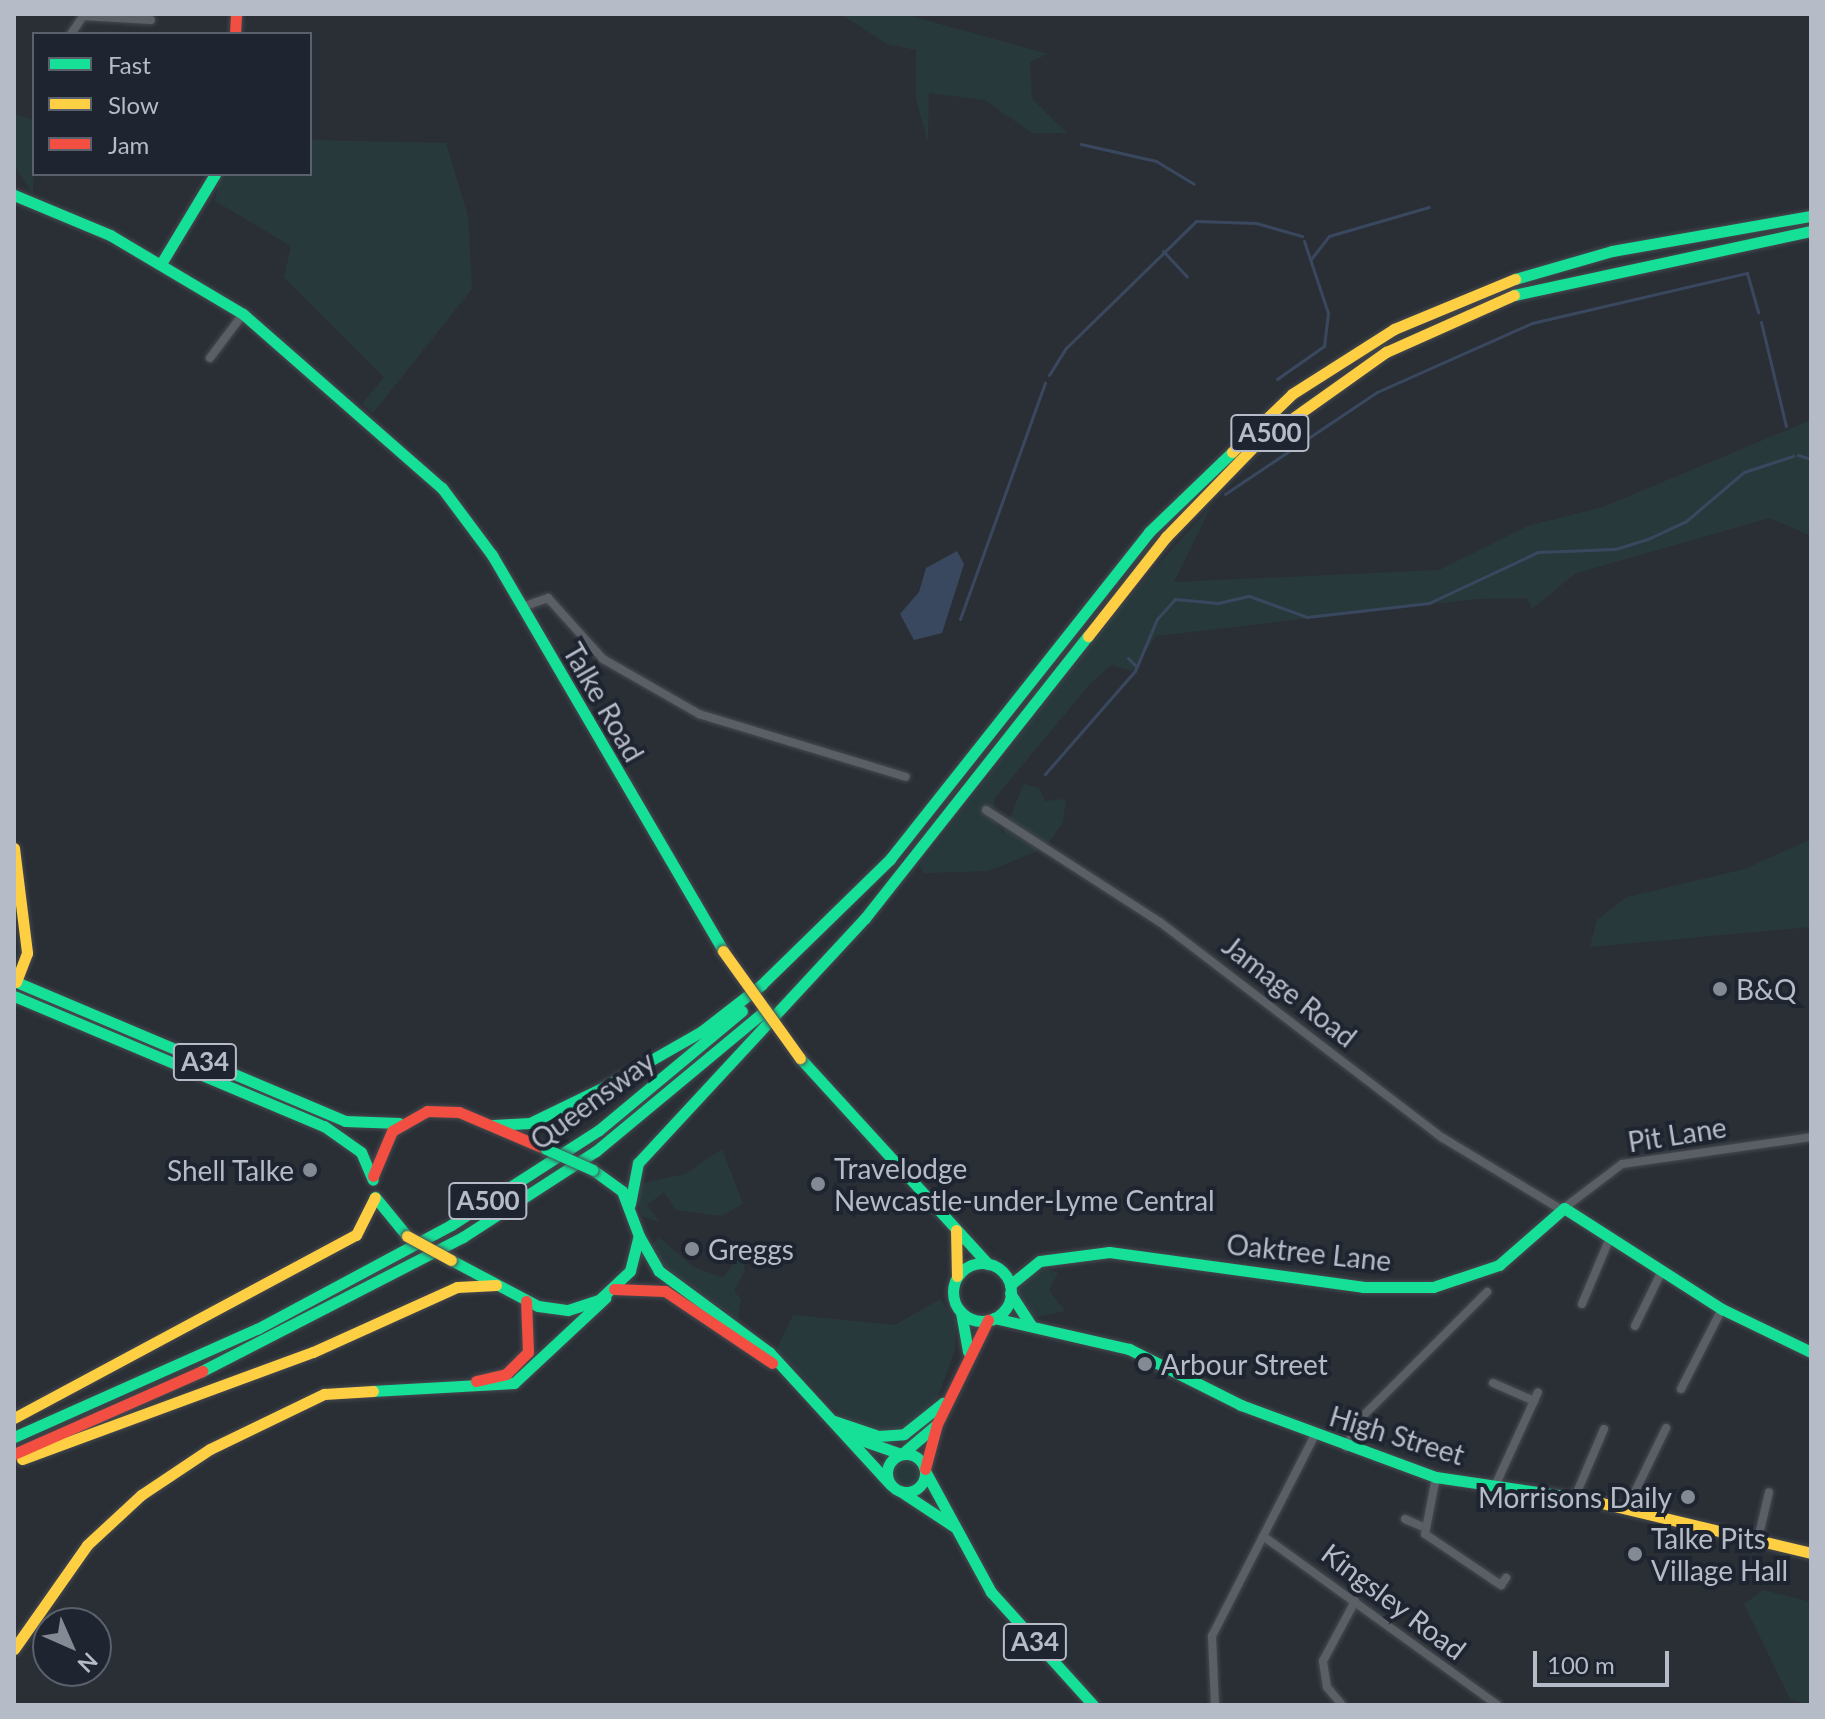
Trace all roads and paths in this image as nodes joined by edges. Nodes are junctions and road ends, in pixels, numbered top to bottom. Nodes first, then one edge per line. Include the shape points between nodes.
1 (151, 20) dead end
2 (72, 32) edge
3 (214, 176) edge
4 (14, 195) edge
5 (1811, 216) edge
6 (1811, 231) edge
7 (162, 262) junction
8 (243, 314) junction
9 (210, 358) dead end
10 (522, 607) junction
11 (906, 777) dead end
12 (986, 810) dead end
13 (14, 848) edge
14 (890, 859) junction
15 (893, 882) junction
16 (15, 982) edge
17 (14, 996) edge
18 (399, 1123) junction
19 (493, 1125) junction
20 (1811, 1137) edge
21 (373, 1180) junction
22 (375, 1197) junction
23 (630, 1204) junction
24 (1563, 1209) junction
25 (951, 1220) junction
26 (639, 1236) junction
27 (1609, 1240) junction
28 (994, 1266) junction
29 (1026, 1268) junction
30 (1661, 1273) junction
31 (957, 1276) junction
32 (496, 1285) junction
33 (1010, 1289) junction
34 (611, 1292) junction
35 (1487, 1292) dead end
36 (526, 1301) junction
37 (1582, 1304) dead end
38 (1722, 1309) junction
39 (961, 1312) junction
40 (991, 1319) junction
41 (1032, 1325) junction
42 (1635, 1326) dead end
43 (968, 1352) junction
44 (1811, 1352) edge
45 (772, 1363) junction
46 (1493, 1383) dead end
47 (448, 1386) junction
48 (1681, 1389) dead end
49 (947, 1400) junction
50 (14, 1418) edge
51 (830, 1420) junction
52 (937, 1424) junction
53 (1666, 1428) dead end
54 (1604, 1429) dead end
55 (847, 1435) junction
56 (1315, 1435) junction
57 (14, 1437) edge
58 (1345, 1448) junction
59 (14, 1454) edge
60 (902, 1454) junction
61 (14, 1462) edge
62 (925, 1470) junction
63 (1436, 1477) junction
64 (1495, 1486) junction
65 (895, 1488) junction
66 (1769, 1492) dead end
67 (1575, 1497) junction
68 (1628, 1506) junction
69 (1405, 1519) dead end
70 (953, 1526) junction
71 (1421, 1526) junction
72 (1263, 1536) junction
73 (1758, 1539) junction
74 (1811, 1553) edge
75 (1506, 1578) dead end
76 (1355, 1601) junction
77 (14, 1649) edge
78 (1093, 1705) edge
79 (1215, 1705) edge
80 (1342, 1705) edge
81 (1497, 1705) edge

1 - 2 street via 79,17
3 - 7 main road
4 - 7 main road, Talke Road
5 - 14 main road, A500 via 1526,273 1394,329 1292,394 1149,532
6 - 15 main road, A500 via 1507,297 1386,352 1303,407 1166,537
7 - 8 main road, Talke Road
8 - 9 street
8 - 10 main road, Talke Road via 442,488
10 - 11 street via 548,598 603,659 699,714
10 - 25 main road, Talke Road, bridge via 723,951 800,1058
12 - 24 street, Jamage Road via 1160,922 1443,1138
13 - 16 main road via 27,953
14 - 19 main road via 761,985 702,1031 560,1110 530,1123
14 - 57 main road, Queensway / A500 via 785,972 599,1130 348,1284
15 - 23 main road via 638,1163
15 - 59 main road, Queensway / A500 via 736,1039 583,1160 361,1296
16 - 18 main road, A34 via 345,1121
17 - 21 main road, A34 via 344,1136
18 - 19 main road via 441,1110
18 - 21 main road via 377,1155
19 - 23 main road, bridge via 593,1170
20 - 24 street, Pit Lane via 1622,1164 1597,1176
21 - 22 main road
22 - 32 main road, bridge via 407,1236
22 - 50 main road via 356,1235
23 - 26 main road
24 - 27 main road, Jamage Road
24 - 29 main road, Oaktree Lane via 1499,1265 1433,1287 1363,1287 1109,1252 1066,1253
25 - 28 main road, Talke Road
25 - 31 main road via 960,1240
26 - 34 main road via 630,1271
26 - 45 main road, A34 via 659,1271 740,1328
27 - 30 main road, Jamage Road
27 - 37 street
28 - 29 main road, Oaktree Lane
28 - 31 main road
28 - 33 main road
29 - 33 main road, Oaktree Lane
30 - 38 main road, Jamage Road
30 - 42 street
31 - 39 main road via 953,1295
32 - 36 main road
32 - 61 main road via 457,1287 313,1352
33 - 40 main road
33 - 41 main road
34 - 36 main road via 568,1310
34 - 45 main road, A34 via 665,1291
34 - 47 main road via 523,1378 494,1387
35 - 58 street via 1360,1419
36 - 47 main road via 532,1339 520,1363 488,1379
38 - 44 main road, Jamage Road
38 - 48 street
39 - 40 main road
39 - 43 main road
40 - 41 main road, High Street
40 - 43 main road
41 - 56 main road, High Street via 1129,1349
43 - 49 main road
45 - 51 main road, A34
46 - 64 street via 1536,1397
47 - 77 main road via 324,1394 191,1460 87,1545
49 - 51 main road via 904,1434 878,1436
49 - 52 main road
51 - 55 main road, A34
52 - 60 main road
52 - 62 main road
53 - 68 street
54 - 67 street
55 - 60 main road, A34
55 - 65 main road, A34
56 - 58 main road, High Street
56 - 72 street
58 - 63 main road, High Street
60 - 62 main road
60 - 65 main road via 887,1468
62 - 65 main road via 917,1488
62 - 70 main road, A34
63 - 64 main road, High Street
63 - 71 street
64 - 67 main road, High Street
65 - 70 main road, A34
66 - 73 street
67 - 68 main road, High Street
68 - 73 main road, High Street
69 - 71 street
70 - 78 main road, A34 via 991,1592
71 - 75 street via 1453,1556 1501,1585
72 - 76 street, Kingsley Road
72 - 79 street via 1212,1636
73 - 74 main road, High Street
76 - 80 street via 1323,1661 1327,1687
76 - 81 street, Kingsley Road

